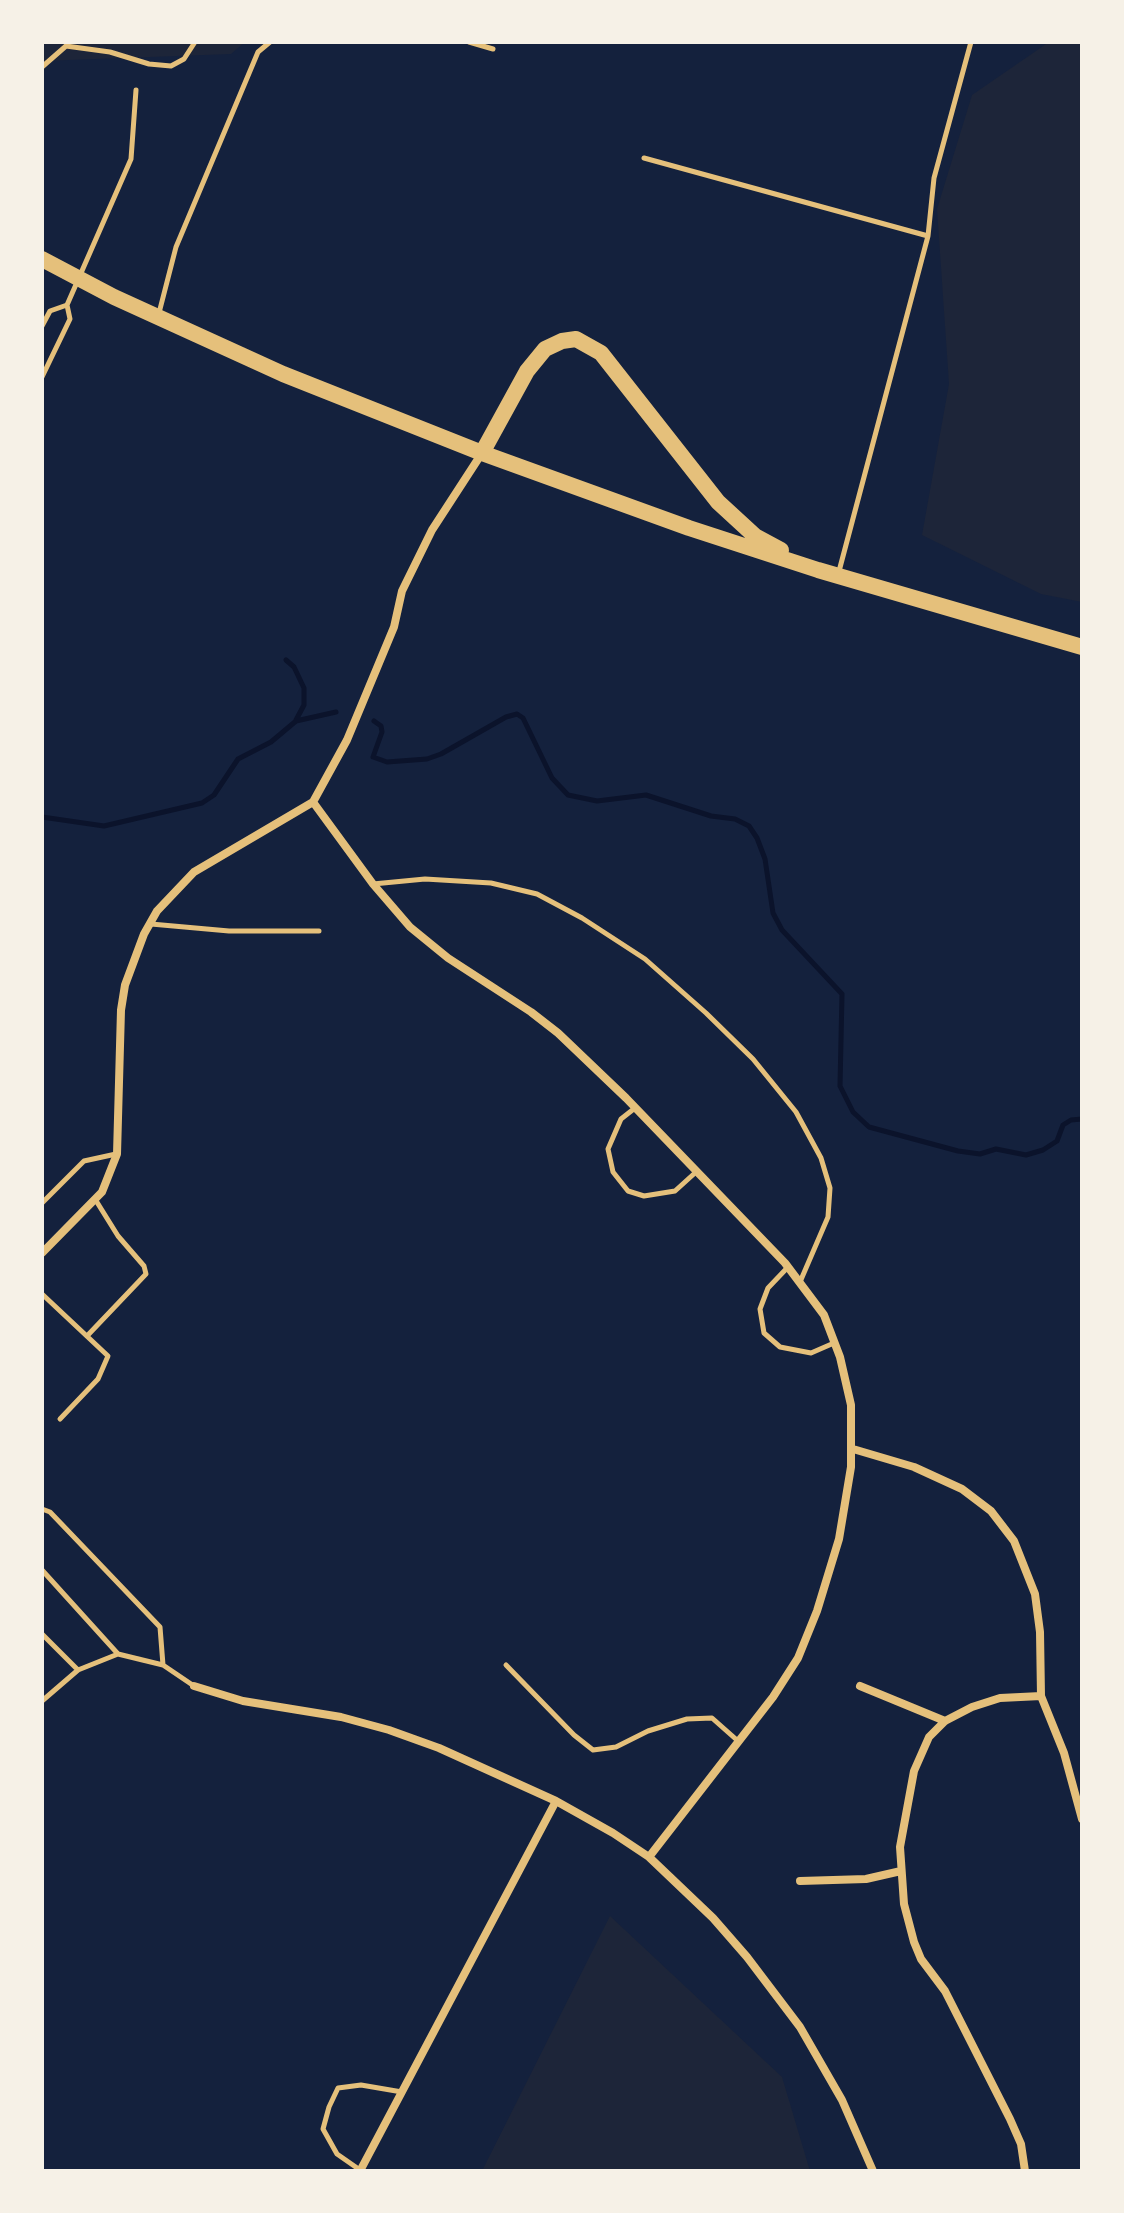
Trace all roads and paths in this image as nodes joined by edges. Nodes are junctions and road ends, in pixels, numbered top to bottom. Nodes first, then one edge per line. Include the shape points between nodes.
1 (195, 42) edge
2 (270, 42) edge
3 (469, 42) edge
4 (971, 42) edge
5 (493, 49) dead end
6 (42, 67) edge
7 (136, 90) dead end
8 (644, 158) dead end
9 (928, 236) junction
10 (42, 259) edge
11 (80, 280) junction
12 (67, 305) junction
13 (158, 317) junction
14 (42, 326) edge
15 (42, 377) edge
16 (482, 453) junction
17 (818, 570) junction
18 (838, 576) junction
19 (1082, 647) edge
20 (313, 802) junction
21 (373, 884) junction
22 (150, 923) junction
23 (319, 931) dead end
24 (635, 1108) junction
25 (117, 1154) junction
26 (697, 1171) junction
27 (95, 1199) junction
28 (42, 1203) edge
29 (42, 1253) edge
30 (788, 1267) junction
31 (800, 1282) junction
32 (42, 1294) edge
33 (87, 1336) junction
34 (835, 1343) junction
35 (60, 1419) dead end
36 (853, 1449) junction
37 (42, 1509) edge
38 (42, 1570) edge
39 (42, 1634) edge
40 (118, 1654) junction
41 (163, 1665) junction
42 (506, 1665) dead end
43 (78, 1670) junction
44 (194, 1686) joint
45 (860, 1686) dead end
46 (1041, 1696) junction
47 (42, 1701) edge
48 (945, 1721) junction
49 (739, 1742) junction
50 (556, 1801) junction
51 (1082, 1819) edge
52 (649, 1857) junction
53 (901, 1871) junction
54 (800, 1881) dead end
55 (402, 2092) junction
56 (361, 2171) edge
57 (873, 2171) edge
58 (1025, 2171) edge

1 - 6 lane via 184,59 171,66 66,46
2 - 13 lane via 258,52 176,247
3 - 5 lane
4 - 9 lane via 934,178
7 - 11 lane via 131,159
8 - 9 lane
9 - 18 lane
10 - 11 highway
11 - 12 lane
11 - 13 highway
12 - 14 lane via 50,311
12 - 15 lane via 70,319
13 - 16 highway via 283,374
16 - 17 highway
16 - 17 highway via 545,349 576,339 601,353 718,502 755,536
16 - 20 street via 432,530 402,591 394,627 347,740
17 - 18 highway
18 - 19 highway
20 - 21 street
20 - 22 street via 194,872
21 - 24 street via 410,927 558,1033
21 - 31 lane via 425,879 491,883 537,894 645,959 706,1013 796,1112 821,1158 830,1188 828,1217
22 - 23 lane via 229,931
22 - 25 street via 123,997
24 - 26 street
24 - 26 lane via 621,1119 608,1149 613,1172 628,1191 644,1196 675,1191
25 - 27 street
25 - 28 lane via 84,1161
26 - 30 street
27 - 29 street
27 - 33 lane via 146,1274
30 - 31 street
30 - 34 lane via 768,1288 760,1309 764,1333 780,1347 811,1353
31 - 34 street via 824,1315
32 - 33 lane
33 - 35 lane via 108,1356 98,1379
34 - 36 street via 851,1405
36 - 46 street via 946,1480 977,1499 1004,1526 1035,1594
36 - 49 street via 842,1525 817,1611 798,1658
37 - 41 lane via 160,1627
38 - 40 lane
39 - 43 lane
40 - 41 lane
40 - 43 lane
41 - 44 lane
42 - 49 lane via 593,1750 605,1751 687,1719 712,1718
43 - 47 lane
44 - 50 street via 389,1730
45 - 48 street
46 - 48 street via 1000,1698
46 - 51 street
48 - 53 street via 929,1737 914,1771 902,1828
49 - 52 street
50 - 52 street
50 - 55 street
52 - 57 street via 713,1918 800,2027 842,2100
53 - 54 street via 866,1879
53 - 58 street via 917,1951 945,1991 1010,2119
55 - 56 street
55 - 56 lane via 361,2085 338,2088 323,2129 337,2154

